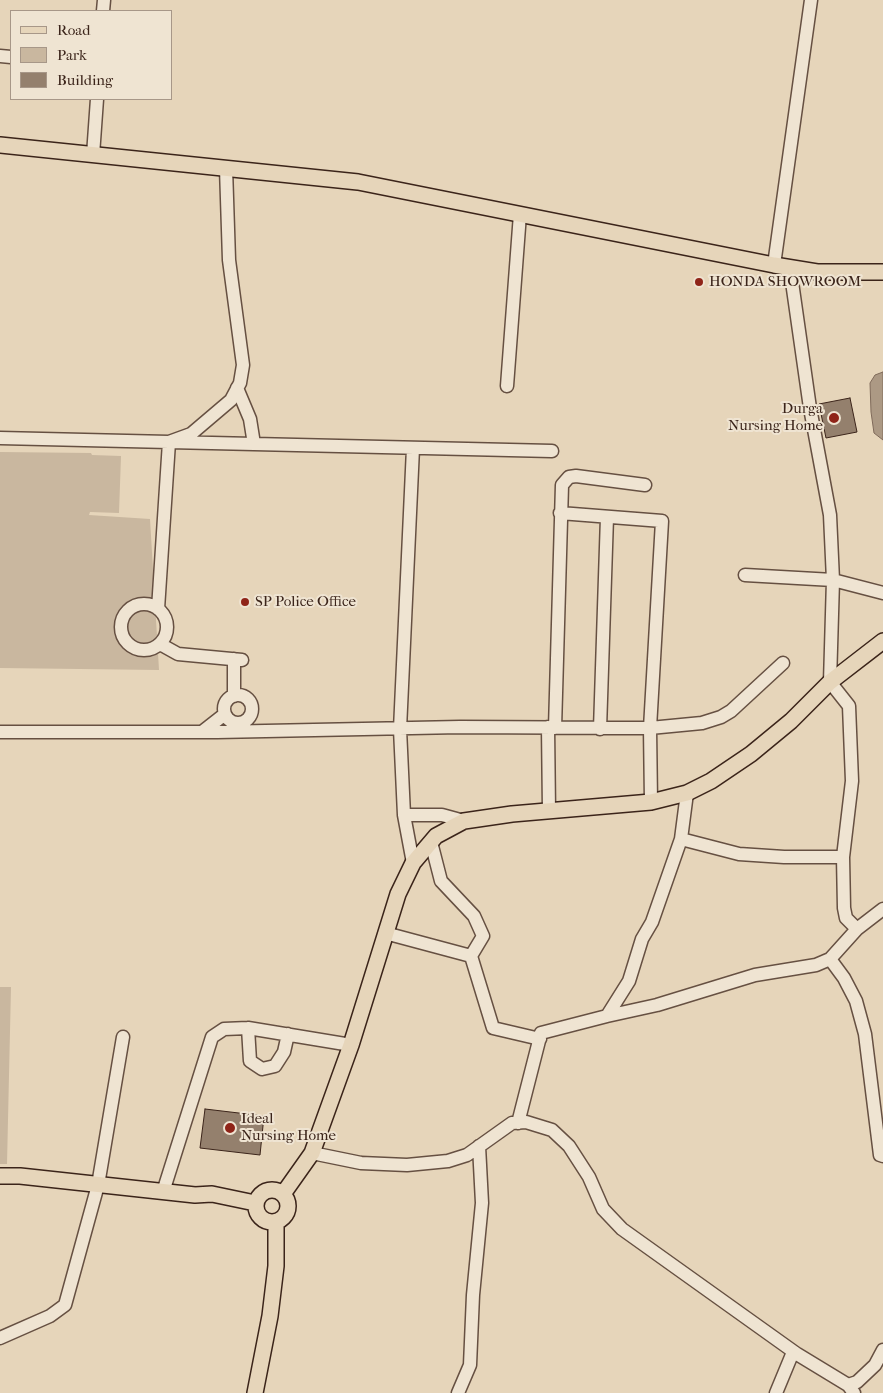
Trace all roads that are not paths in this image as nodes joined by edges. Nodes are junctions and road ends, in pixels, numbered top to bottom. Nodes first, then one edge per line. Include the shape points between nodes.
1 (811, 0) edge
2 (97, 100) edge
3 (0, 145) edge
4 (93, 154) junction
5 (226, 168) junction
6 (520, 214) junction
7 (774, 265) junction
8 (790, 268) junction
9 (883, 272) edge
10 (507, 386) dead end
11 (237, 388) junction
12 (0, 438) edge
13 (169, 442) junction
14 (254, 444) junction
15 (412, 448) junction
16 (552, 451) dead end
17 (645, 484) dead end
18 (560, 513) junction
19 (607, 517) junction
20 (745, 576) dead end
21 (833, 580) junction
22 (883, 593) edge
23 (158, 609) junction
24 (883, 641) edge
25 (160, 644) junction
26 (783, 663) dead end
27 (830, 682) junction
28 (234, 696) junction
29 (225, 714) junction
30 (250, 716) junction
31 (552, 727) junction
32 (650, 728) junction
33 (400, 729) junction
34 (600, 729) junction
35 (262, 731) junction
36 (0, 732) edge
37 (202, 732) junction
38 (687, 794) junction
39 (650, 802) junction
40 (549, 811) junction
41 (404, 815) junction
42 (464, 821) junction
43 (681, 839) junction
44 (431, 842) junction
45 (843, 857) junction
46 (413, 862) junction
47 (883, 909) edge
48 (857, 929) junction
49 (385, 933) junction
50 (471, 956) junction
51 (830, 959) junction
52 (607, 1016) junction
53 (248, 1028) junction
54 (288, 1034) junction
55 (123, 1037) dead end
56 (540, 1039) junction
57 (351, 1045) junction
58 (518, 1122) junction
59 (479, 1146) junction
60 (312, 1153) junction
61 (883, 1156) edge
62 (0, 1176) edge
63 (98, 1185) junction
64 (163, 1192) junction
65 (283, 1194) junction
66 (255, 1203) junction
67 (276, 1222) junction
68 (0, 1338) edge
69 (883, 1350) edge
70 (793, 1352) junction
71 (851, 1389) edge
72 (255, 1393) edge
73 (458, 1393) edge
74 (776, 1393) edge

1 - 7 street
2 - 4 street
3 - 4 main road
4 - 5 main road
5 - 6 main road via 358,182
5 - 11 street via 229,260 243,365
6 - 7 main road
6 - 10 street
7 - 8 main road
8 - 9 main road via 817,272
8 - 21 street via 810,408 830,515
11 - 13 street via 231,400 213,417 191,434
11 - 14 street via 250,419
12 - 13 street
13 - 14 street
13 - 23 street
14 - 15 street
15 - 16 street
15 - 33 street
17 - 18 street via 569,477 562,485
18 - 19 street
18 - 31 street
19 - 32 street via 662,521
19 - 34 street
20 - 21 street
21 - 22 street
21 - 27 street
23 - 25 street via 164,615 167,630
23 - 25 street via 145,604 132,608 126,613 121,626 125,639 138,649
24 - 27 main road
25 - 28 street via 178,654 238,659
26 - 32 street via 731,711 720,717 702,723
27 - 38 main road via 751,754
27 - 45 street via 849,706 852,781
28 - 29 street via 226,701
28 - 30 street via 243,696 250,702
29 - 30 street via 235,722 243,722
29 - 37 street
30 - 35 street
31 - 33 street
31 - 34 street
31 - 40 street
32 - 34 street
32 - 39 street
33 - 35 street
33 - 41 street
35 - 37 street
36 - 37 street
38 - 39 main road
38 - 43 street
39 - 40 main road
40 - 42 main road
41 - 42 street via 442,815
41 - 46 street
42 - 44 main road
43 - 45 street via 740,854
43 - 52 street via 629,981
44 - 46 main road
44 - 50 street via 440,881 474,916 483,936
45 - 48 street via 846,918
46 - 49 main road
47 - 48 street
48 - 51 street
49 - 50 street
49 - 57 main road
50 - 56 street via 493,1028
51 - 52 street via 816,965 754,975 657,1005
51 - 61 street via 856,1001 865,1034 880,1156
52 - 56 street via 541,1033
53 - 54 street
53 - 54 street via 250,1061 262,1069 275,1066 284,1052
53 - 64 street via 224,1029 212,1036
54 - 57 street
55 - 63 street
56 - 58 street
57 - 60 main road
58 - 59 street
58 - 70 street via 552,1130 568,1146 589,1177 603,1209 622,1229
59 - 60 street via 448,1161 407,1165 361,1163
59 - 73 street via 482,1203 472,1295 470,1364
60 - 65 main road
62 - 63 main road
63 - 64 main road
63 - 68 street via 65,1305 50,1316
64 - 66 main road via 212,1194
65 - 66 main road via 277,1190 266,1190
65 - 67 main road via 288,1204 287,1211
66 - 67 main road via 257,1214 262,1219
67 - 72 main road via 273,1291
69 - 71 street via 875,1364
70 - 71 street
70 - 74 street

